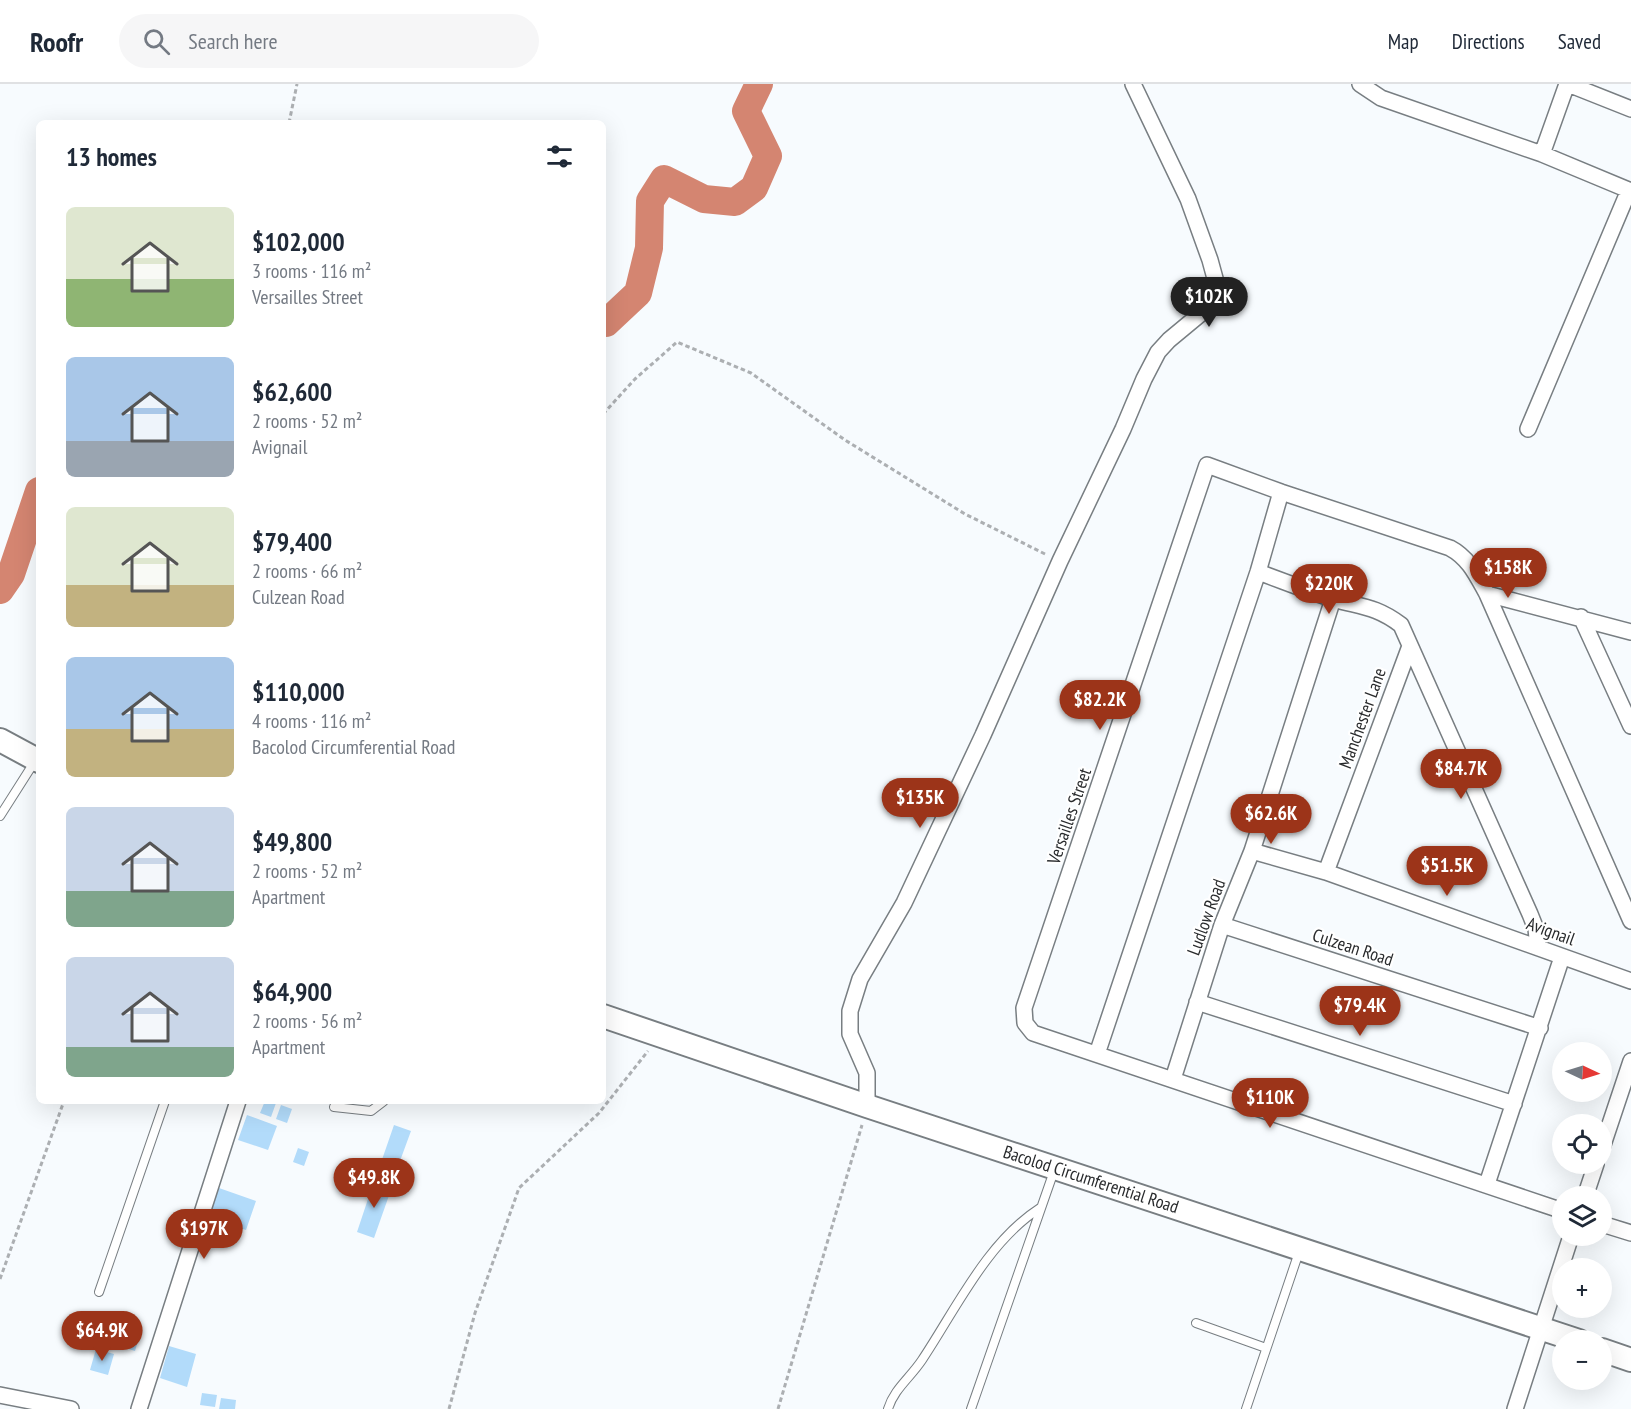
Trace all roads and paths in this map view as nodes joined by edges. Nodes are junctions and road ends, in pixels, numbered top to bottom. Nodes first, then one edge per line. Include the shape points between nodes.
1 (297, 84) edge
2 (1133, 84) edge
3 (1360, 84) edge
4 (1567, 84) edge
5 (1631, 109) edge
6 (290, 120) edge
7 (1542, 154) junction
8 (1630, 190) edge
9 (606, 411) edge
10 (1528, 429) dead end
11 (1281, 492) junction
12 (1060, 561) junction
13 (1258, 572) junction
14 (1487, 594) junction
15 (1333, 599) junction
16 (1581, 617) junction
17 (1631, 632) edge
18 (1410, 646) junction
19 (1629, 717) edge
20 (0, 740) edge
21 (36, 759) edge
22 (36, 763) edge
23 (0, 816) edge
24 (1252, 851) junction
25 (1326, 872) junction
26 (1631, 921) edge
27 (1222, 926) junction
28 (1538, 947) junction
29 (1562, 957) junction
30 (1631, 981) edge
31 (1197, 1002) junction
32 (606, 1017) edge
33 (1540, 1028) junction
34 (661, 1035) junction
35 (1097, 1054) junction
36 (1631, 1061) edge
37 (1173, 1079) junction
38 (63, 1104) edge
39 (164, 1104) edge
40 (237, 1104) edge
41 (380, 1104) edge
42 (1514, 1104) junction
43 (867, 1106) junction
44 (334, 1107) dead end
45 (1612, 1118) edge
46 (1056, 1167) junction
47 (1487, 1184) junction
48 (1552, 1207) edge
49 (1041, 1208) junction
50 (1612, 1227) edge
51 (1631, 1233) edge
52 (1568, 1246) edge
53 (1300, 1247) junction
54 (0, 1279) edge
55 (99, 1292) dead end
56 (1196, 1323) dead end
57 (1543, 1328) junction
58 (1552, 1331) edge
59 (1266, 1348) junction
60 (1612, 1353) edge
61 (1631, 1360) edge
62 (0, 1395) edge
63 (69, 1409) edge
64 (139, 1409) edge
65 (449, 1409) edge
66 (778, 1409) edge
67 (888, 1409) edge
68 (971, 1409) edge
69 (1246, 1409) edge
70 (1515, 1409) edge

1 - 6 path
2 - 12 street via 1188,199 1210,260 1217,294 1210,306 1158,352
3 - 7 street via 1380,98
4 - 5 street
4 - 7 street
7 - 8 street
8 - 10 street
9 - 12 path via 676,342 751,373 845,440 965,514
11 - 13 street
11 - 14 street via 1450,548 1462,554
11 - 35 street, Versailles Street via 1207,465 1024,1008 1025,1023 1033,1033
12 - 43 street via 904,903 860,979 850,1011 850,1034 867,1073
13 - 15 street
13 - 35 street
14 - 16 street
14 - 26 street
15 - 18 street via 1386,614 1401,625
15 - 24 street, Ludlow Road
16 - 17 street
16 - 19 street
18 - 25 street, Manchester Lane
18 - 28 street via 1530,914
20 - 21 main road
22 - 23 lane
24 - 25 street, Avignail
24 - 27 street, Ludlow Road
25 - 28 street, Avignail
27 - 31 street, Ludlow Road
27 - 33 street, Culzean Road
28 - 29 street, Avignail
29 - 30 street, Avignail
29 - 33 street
31 - 37 street, Ludlow Road
31 - 42 street
32 - 34 main road, Bacolod Circumferential Road
33 - 42 street
34 - 43 main road, Bacolod Circumferential Road
34 - 65 path via 599,1113 519,1188 475,1313
35 - 37 street
36 - 45 street
37 - 47 street
38 - 54 path
39 - 55 lane
40 - 64 street
41 - 44 lane via 371,1111
42 - 47 street
43 - 46 main road, Bacolod Circumferential Road
43 - 66 path
46 - 49 lane
46 - 53 main road, Bacolod Circumferential Road
47 - 48 street
49 - 67 lane via 1016,1226 970,1282 917,1368 897,1389
49 - 68 lane
50 - 51 street
52 - 57 street
53 - 57 main road, Bacolod Circumferential Road
53 - 59 lane
56 - 59 lane
57 - 58 main road, Bacolod Circumferential Road
57 - 70 street
59 - 69 lane
60 - 61 main road
62 - 63 street

